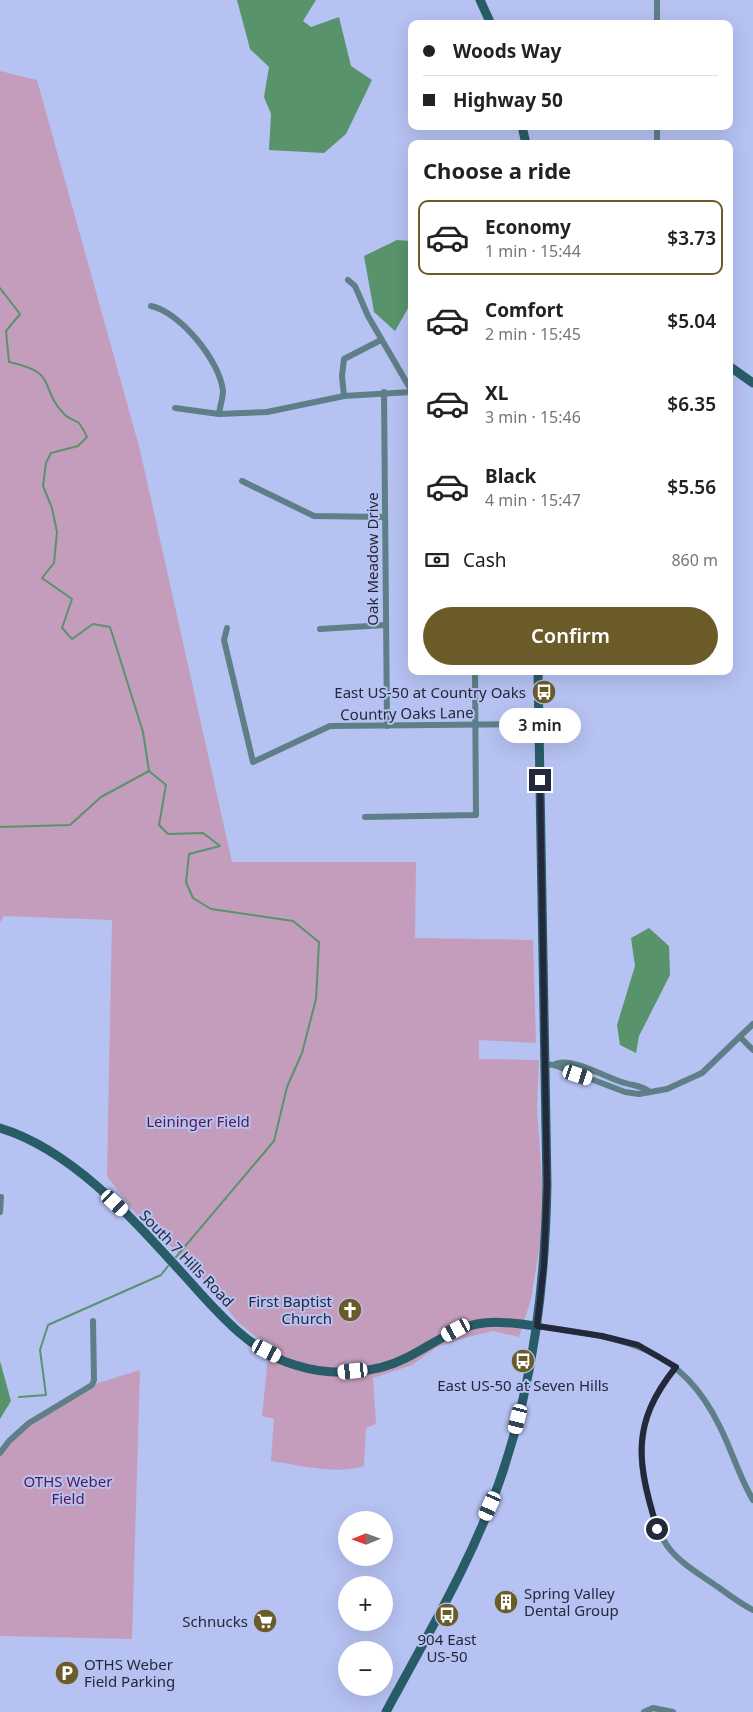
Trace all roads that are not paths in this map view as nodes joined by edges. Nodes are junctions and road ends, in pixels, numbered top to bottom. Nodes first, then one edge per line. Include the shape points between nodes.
1 (480, 0) edge
2 (657, 0) edge
3 (488, 20) edge
4 (657, 20) edge
5 (348, 280) dead end
6 (151, 306) dead end
7 (381, 340) junction
8 (733, 369) edge
9 (753, 383) edge
10 (408, 386) edge
11 (408, 391) edge
12 (384, 392) junction
13 (344, 396) junction
14 (175, 408) dead end
15 (219, 414) junction
16 (242, 481) dead end
17 (384, 517) junction
18 (385, 625) junction
19 (227, 628) dead end
20 (320, 629) dead end
21 (476, 675) edge
22 (538, 675) edge
23 (539, 724) junction
24 (476, 725) junction
25 (386, 726) junction
26 (365, 817) dead end
27 (753, 1024) edge
28 (740, 1037) junction
29 (753, 1050) edge
30 (544, 1064) junction
31 (0, 1128) edge
32 (0, 1197) edge
33 (0, 1212) edge
34 (93, 1321) dead end
35 (537, 1326) junction
36 (676, 1367) junction
37 (0, 1453) edge
38 (753, 1500) edge
39 (753, 1610) edge
40 (386, 1712) edge
41 (644, 1712) edge
42 (672, 1712) edge

1 - 3 main road
2 - 4 street
5 - 7 street via 355,286
6 - 15 street via 174,315 213,363 223,391
7 - 10 street
7 - 13 street via 344,359
8 - 9 main road
11 - 12 street
12 - 13 street
12 - 17 street, Oak Meadow Drive
13 - 15 street via 267,412
14 - 15 street
16 - 17 street via 314,516
17 - 18 street, Oak Meadow Drive
18 - 20 street
18 - 25 street, Oak Meadow Drive
19 - 25 street, Country Oaks Lane via 224,640 253,762 330,726
21 - 24 street
22 - 23 main road
23 - 24 street, Country Oaks Lane
23 - 30 main road
24 - 25 street, Country Oaks Lane
24 - 26 street via 476,815
27 - 28 street
28 - 29 street
28 - 30 street via 702,1073 678,1086 639,1094
30 - 35 main road via 546,1224
31 - 35 main road, South 7 Hills Road via 54,1152 103,1192 254,1345 294,1365 338,1373 368,1370 404,1359 456,1330 478,1324
32 - 33 street
34 - 37 street via 92,1385 29,1423
35 - 36 street via 638,1345
35 - 40 main road via 514,1436 490,1506 439,1616
36 - 38 street via 705,1398
36 - 39 street via 660,1387 642,1435 644,1484 657,1529 680,1561
41 - 42 street via 654,1708

